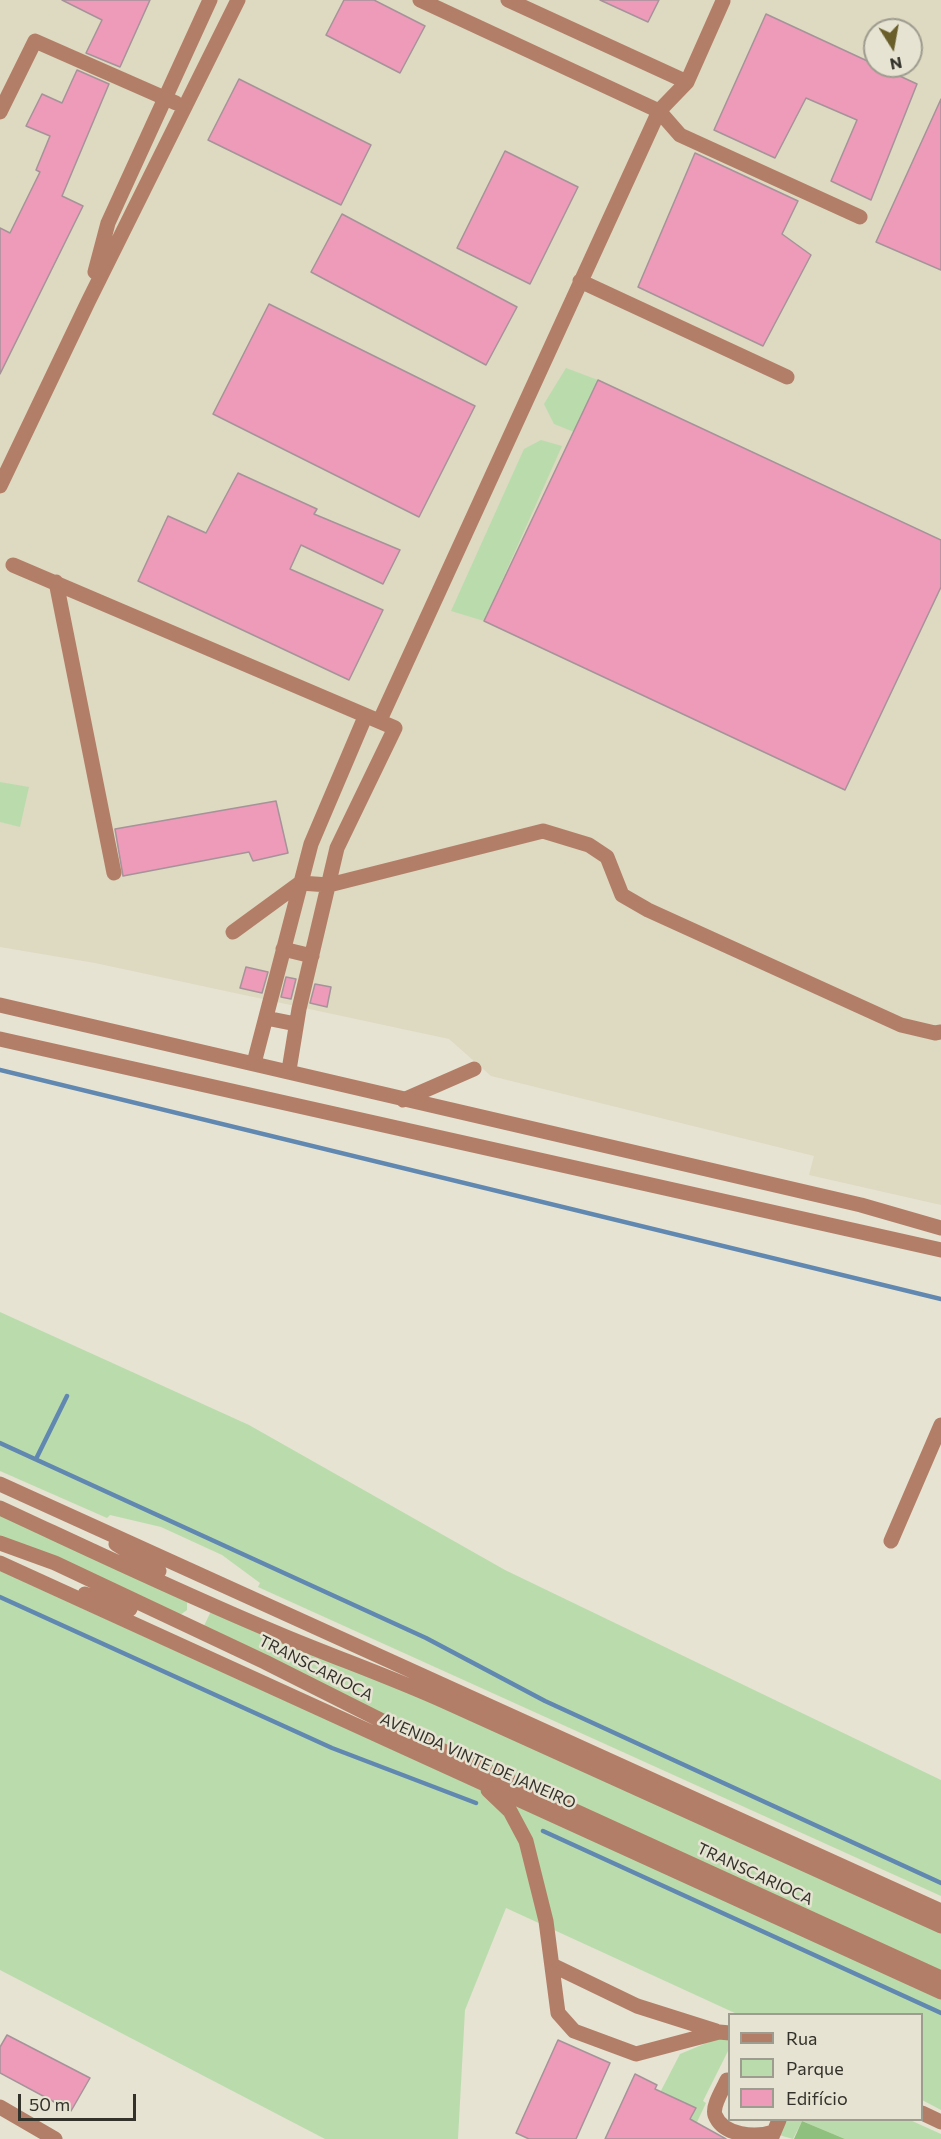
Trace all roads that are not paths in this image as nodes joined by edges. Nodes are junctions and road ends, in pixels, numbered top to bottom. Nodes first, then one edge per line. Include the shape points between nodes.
1 (210, 0) edge
2 (238, 0) edge
3 (420, 0) edge
4 (508, 0) edge
5 (723, 1) edge
6 (687, 82) junction
7 (167, 98) junction
8 (185, 108) junction
9 (659, 111) junction
10 (0, 112) edge
11 (860, 217) dead end
12 (580, 281) junction
13 (88, 302) junction
14 (787, 377) dead end
15 (0, 486) edge
16 (13, 565) dead end
17 (56, 582) junction
18 (372, 719) junction
19 (114, 873) dead end
20 (300, 884) junction
21 (329, 885) junction
22 (233, 932) dead end
23 (283, 949) junction
24 (312, 956) junction
25 (0, 1005) edge
26 (266, 1018) junction
27 (296, 1024) junction
28 (941, 1032) edge
29 (0, 1039) edge
30 (254, 1063) junction
31 (474, 1069) dead end
32 (289, 1071) junction
33 (403, 1100) junction
34 (941, 1228) edge
35 (941, 1250) edge
36 (941, 1425) edge
37 (0, 1484) edge
38 (0, 1508) edge
39 (77, 1518) junction
40 (891, 1541) dead end
41 (0, 1543) edge
42 (0, 1563) edge
43 (47, 1585) junction
44 (201, 1601) junction
45 (189, 1626) junction
46 (477, 1780) junction
47 (941, 1911) edge
48 (941, 1926) edge
49 (552, 1965) junction
50 (941, 1978) edge
51 (941, 1992) edge
52 (724, 2032) edge
53 (728, 2085) edge
54 (0, 2107) edge
55 (923, 2114) edge
56 (941, 2122) edge
57 (774, 2130) edge
58 (55, 2139) edge

1 - 7 street
2 - 8 street
3 - 9 street
4 - 6 street
5 - 6 street
6 - 9 street
7 - 8 street
7 - 10 street via 35,40
7 - 13 street via 108,222
8 - 13 street
9 - 11 street via 680,135
9 - 12 street
12 - 14 street
12 - 18 street
13 - 15 street
16 - 17 street
17 - 18 street
17 - 19 street
18 - 20 street via 311,844
18 - 21 street via 395,728 337,848
20 - 21 street
20 - 22 street
20 - 23 street
21 - 24 street
21 - 28 street via 543,831 589,845 607,857 622,895 648,910 901,1025 935,1034
23 - 24 street
23 - 26 street
24 - 27 street
25 - 30 street
26 - 27 street
26 - 30 street
27 - 32 street
29 - 35 street
30 - 32 street
31 - 33 street
32 - 33 street
33 - 34 street via 861,1205
36 - 40 street
37 - 39 street
38 - 44 street, TRANSCARIOCA
39 - 44 street via 143,1563 190,1586
39 - 47 street
41 - 45 street, TRANSCARIOCA via 55,1563
42 - 43 street, AVENIDA VINTE DE JANEIRO
43 - 45 street via 118,1603 175,1628
43 - 46 street, AVENIDA VINTE DE JANEIRO
44 - 45 street via 201,1615
44 - 48 street, TRANSCARIOCA via 372,1669
45 - 50 street, TRANSCARIOCA via 426,1743
46 - 49 street via 510,1810 526,1841 546,1921
46 - 51 street, AVENIDA VINTE DE JANEIRO
49 - 52 street via 637,2006
49 - 52 street via 558,2013 573,2031 614,2048 636,2054
53 - 57 street via 715,2107 722,2125 743,2135 760,2137
54 - 58 street
55 - 56 street

